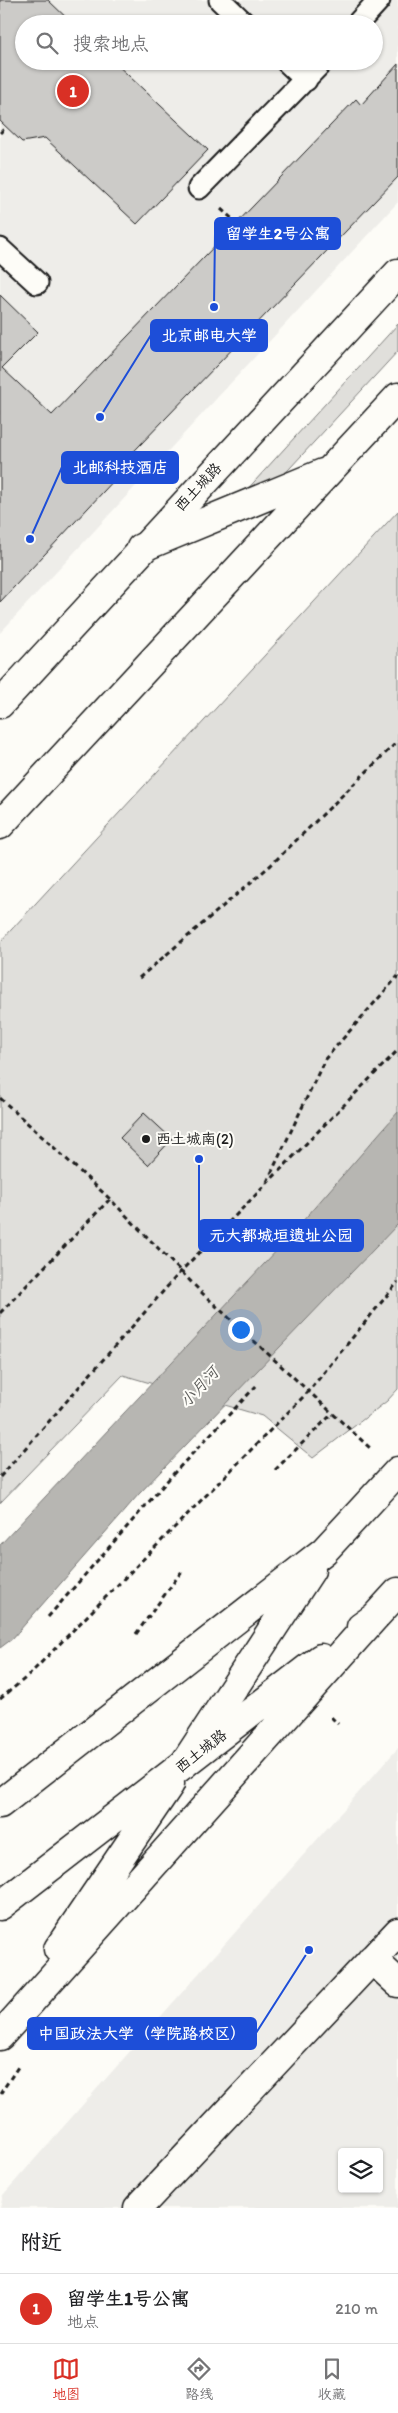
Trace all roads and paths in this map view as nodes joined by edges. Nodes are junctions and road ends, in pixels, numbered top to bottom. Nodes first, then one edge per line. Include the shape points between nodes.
1 (220, 0) edge
2 (379, 0) edge
3 (236, 15) edge
4 (365, 15) edge
5 (295, 70) edge
6 (315, 70) edge
7 (306, 80) junction
8 (6, 126) dead end
9 (0, 134) edge
10 (198, 188) dead end
11 (0, 249) edge
12 (398, 273) edge
13 (37, 283) dead end
14 (398, 397) edge
15 (332, 470) junction
16 (142, 548) junction
17 (0, 704) edge
18 (398, 741) edge
19 (0, 825) edge
20 (398, 976) edge
21 (140, 978) dead end
22 (398, 1050) edge
23 (1, 1100) edge
24 (266, 1184) junction
25 (110, 1198) junction
26 (181, 1271) junction
27 (398, 1282) edge
28 (0, 1313) edge
29 (257, 1385) dead end
30 (308, 1392) junction
31 (332, 1414) junction
32 (370, 1448) dead end
33 (275, 1470) dead end
34 (398, 1471) edge
35 (0, 1477) edge
36 (324, 1551) junction
37 (182, 1571) dead end
38 (398, 1592) edge
39 (48, 1617) dead end
40 (374, 1617) junction
41 (136, 1634) dead end
42 (0, 1700) edge
43 (184, 1764) junction
44 (0, 1804) edge
45 (0, 1906) edge
46 (398, 1932) edge
47 (372, 1959) junction
48 (398, 1983) edge
49 (0, 2036) edge
50 (16, 2069) dead end
51 (0, 2094) edge
52 (138, 2208) edge

1 - 3 lane
2 - 4 lane
5 - 7 lane
6 - 7 lane
7 - 10 lane
8 - 9 path
11 - 13 lane
12 - 16 main road, 西土城路
14 - 15 main road
15 - 16 main road
15 - 19 main road
16 - 17 main road, 西土城路
18 - 21 path via 271,865
20 - 24 path via 326,1059
22 - 24 path
23 - 25 path
24 - 26 path
25 - 26 path
25 - 28 path
26 - 30 path
26 - 35 path
27 - 30 path
29 - 39 path via 175,1472
30 - 31 path
30 - 42 path via 28,1676
31 - 32 path
31 - 33 path
34 - 36 main road
36 - 43 main road
36 - 44 main road
37 - 41 path
38 - 40 main road, 西土城路
40 - 43 main road, 西土城路
40 - 49 main road
43 - 45 main road, 西土城路
43 - 49 main road
46 - 47 main road
47 - 48 main road
47 - 52 main road
50 - 51 path

